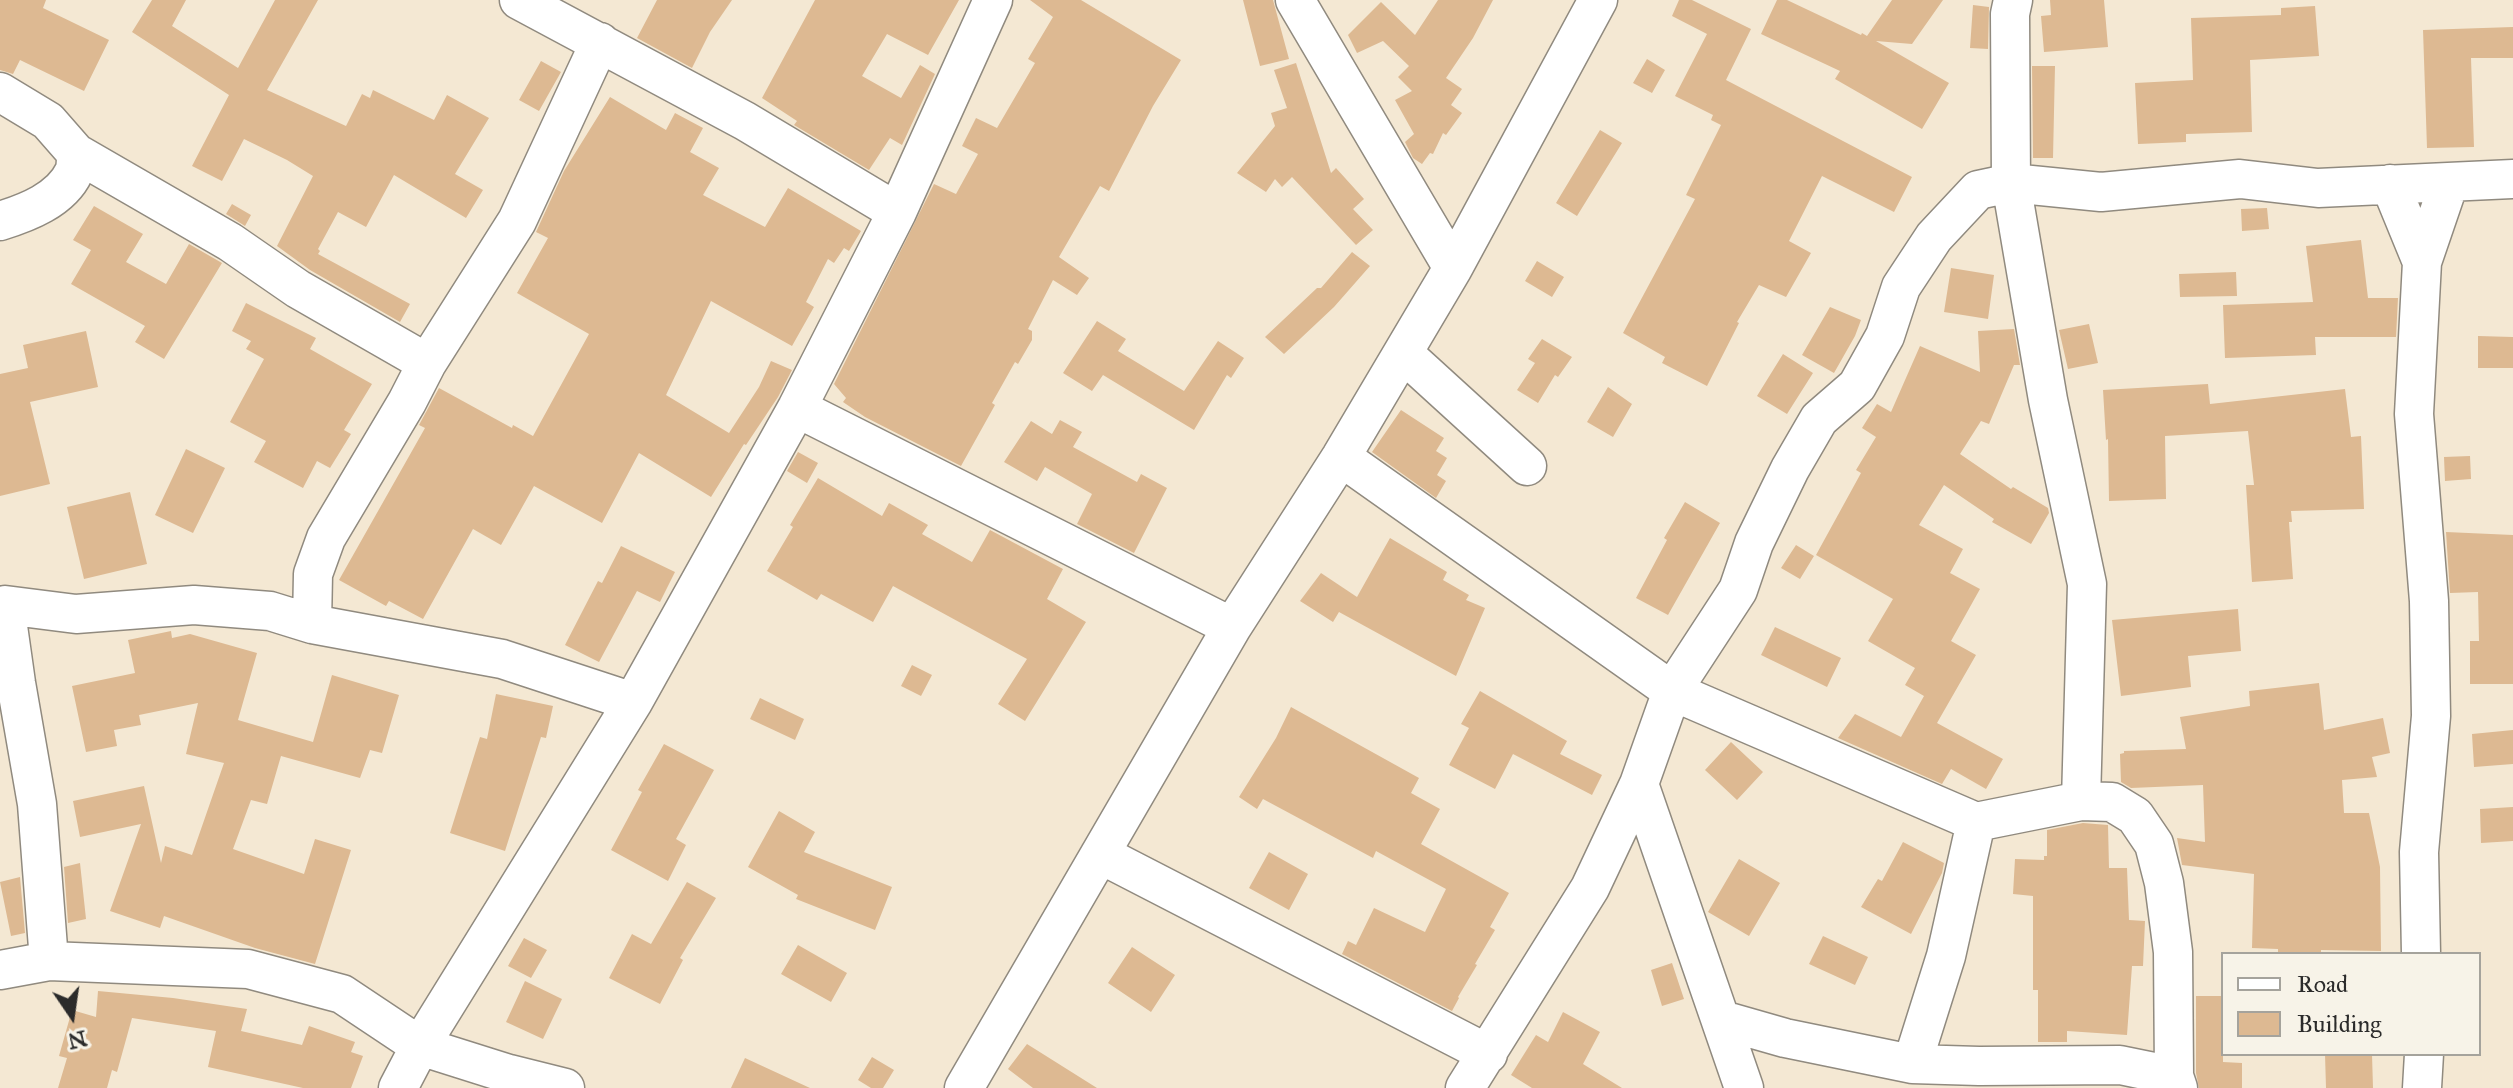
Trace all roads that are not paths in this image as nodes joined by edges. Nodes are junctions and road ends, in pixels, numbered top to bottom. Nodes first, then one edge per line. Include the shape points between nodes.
1 (519, 0) edge
2 (993, 0) edge
3 (1295, 0) edge
4 (1598, 0) edge
5 (2013, 0) edge
6 (600, 42) junction
7 (0, 92) edge
8 (76, 153) junction
9 (2513, 179) edge
10 (2011, 183) junction
11 (2449, 183) junction
12 (2390, 184) junction
13 (897, 212) junction
14 (0, 221) edge
15 (2422, 262) junction
16 (1453, 268) junction
17 (1403, 353) junction
18 (427, 363) junction
19 (797, 408) junction
20 (1341, 457) junction
21 (1527, 466) dead end
22 (2, 604) edge
23 (312, 624) junction
24 (1232, 627) junction
25 (1672, 691) junction
26 (633, 702) junction
27 (1639, 784) junction
28 (2081, 801) junction
29 (1976, 822) junction
30 (1100, 854) junction
31 (2421, 952) edge
32 (49, 961) junction
33 (0, 970) edge
34 (1722, 1020) junction
35 (420, 1046) junction
36 (1488, 1054) junction
37 (2424, 1056) edge
38 (1912, 1064) junction
39 (2176, 1082) edge
40 (398, 1088) edge
41 (565, 1088) edge
42 (964, 1088) edge
43 (1465, 1088) edge
44 (1744, 1088) edge
45 (2422, 1088) edge

1 - 6 street
2 - 13 street
3 - 16 street
4 - 16 street
5 - 10 street
6 - 13 street
6 - 18 street via 517,221
7 - 8 street via 48,121
8 - 14 street via 75,171 63,187 29,212
8 - 18 street
9 - 11 street
10 - 12 street via 2101,192 2240,179 2318,188
10 - 25 street via 1978,190 1934,237 1909,274 1885,336 1857,386 1819,419 1754,543 1738,590
10 - 28 street via 2048,400 2087,584
11 - 12 street
11 - 15 street
12 - 15 street
13 - 19 street
15 - 31 street via 2414,414 2429,601 2431,716 2419,852
16 - 17 street
17 - 20 street
17 - 21 street
18 - 23 street via 326,538 313,574
19 - 24 street
19 - 26 street
20 - 24 street
20 - 25 street
22 - 23 street via 76,614 194,605 270,611
22 - 32 street via 37,804
23 - 26 street via 502,659
24 - 30 street
25 - 27 street
25 - 29 street
26 - 35 street
27 - 34 street
27 - 36 street via 1590,888
28 - 29 street
28 - 39 street via 2112,802 2135,816 2154,844 2173,952
29 - 38 street via 1946,956
30 - 36 street
30 - 42 street
32 - 33 street
32 - 35 street via 248,969 342,994
34 - 38 street
34 - 44 street
35 - 40 street
35 - 41 street
36 - 43 street
37 - 45 street
38 - 39 street via 2120,1065

